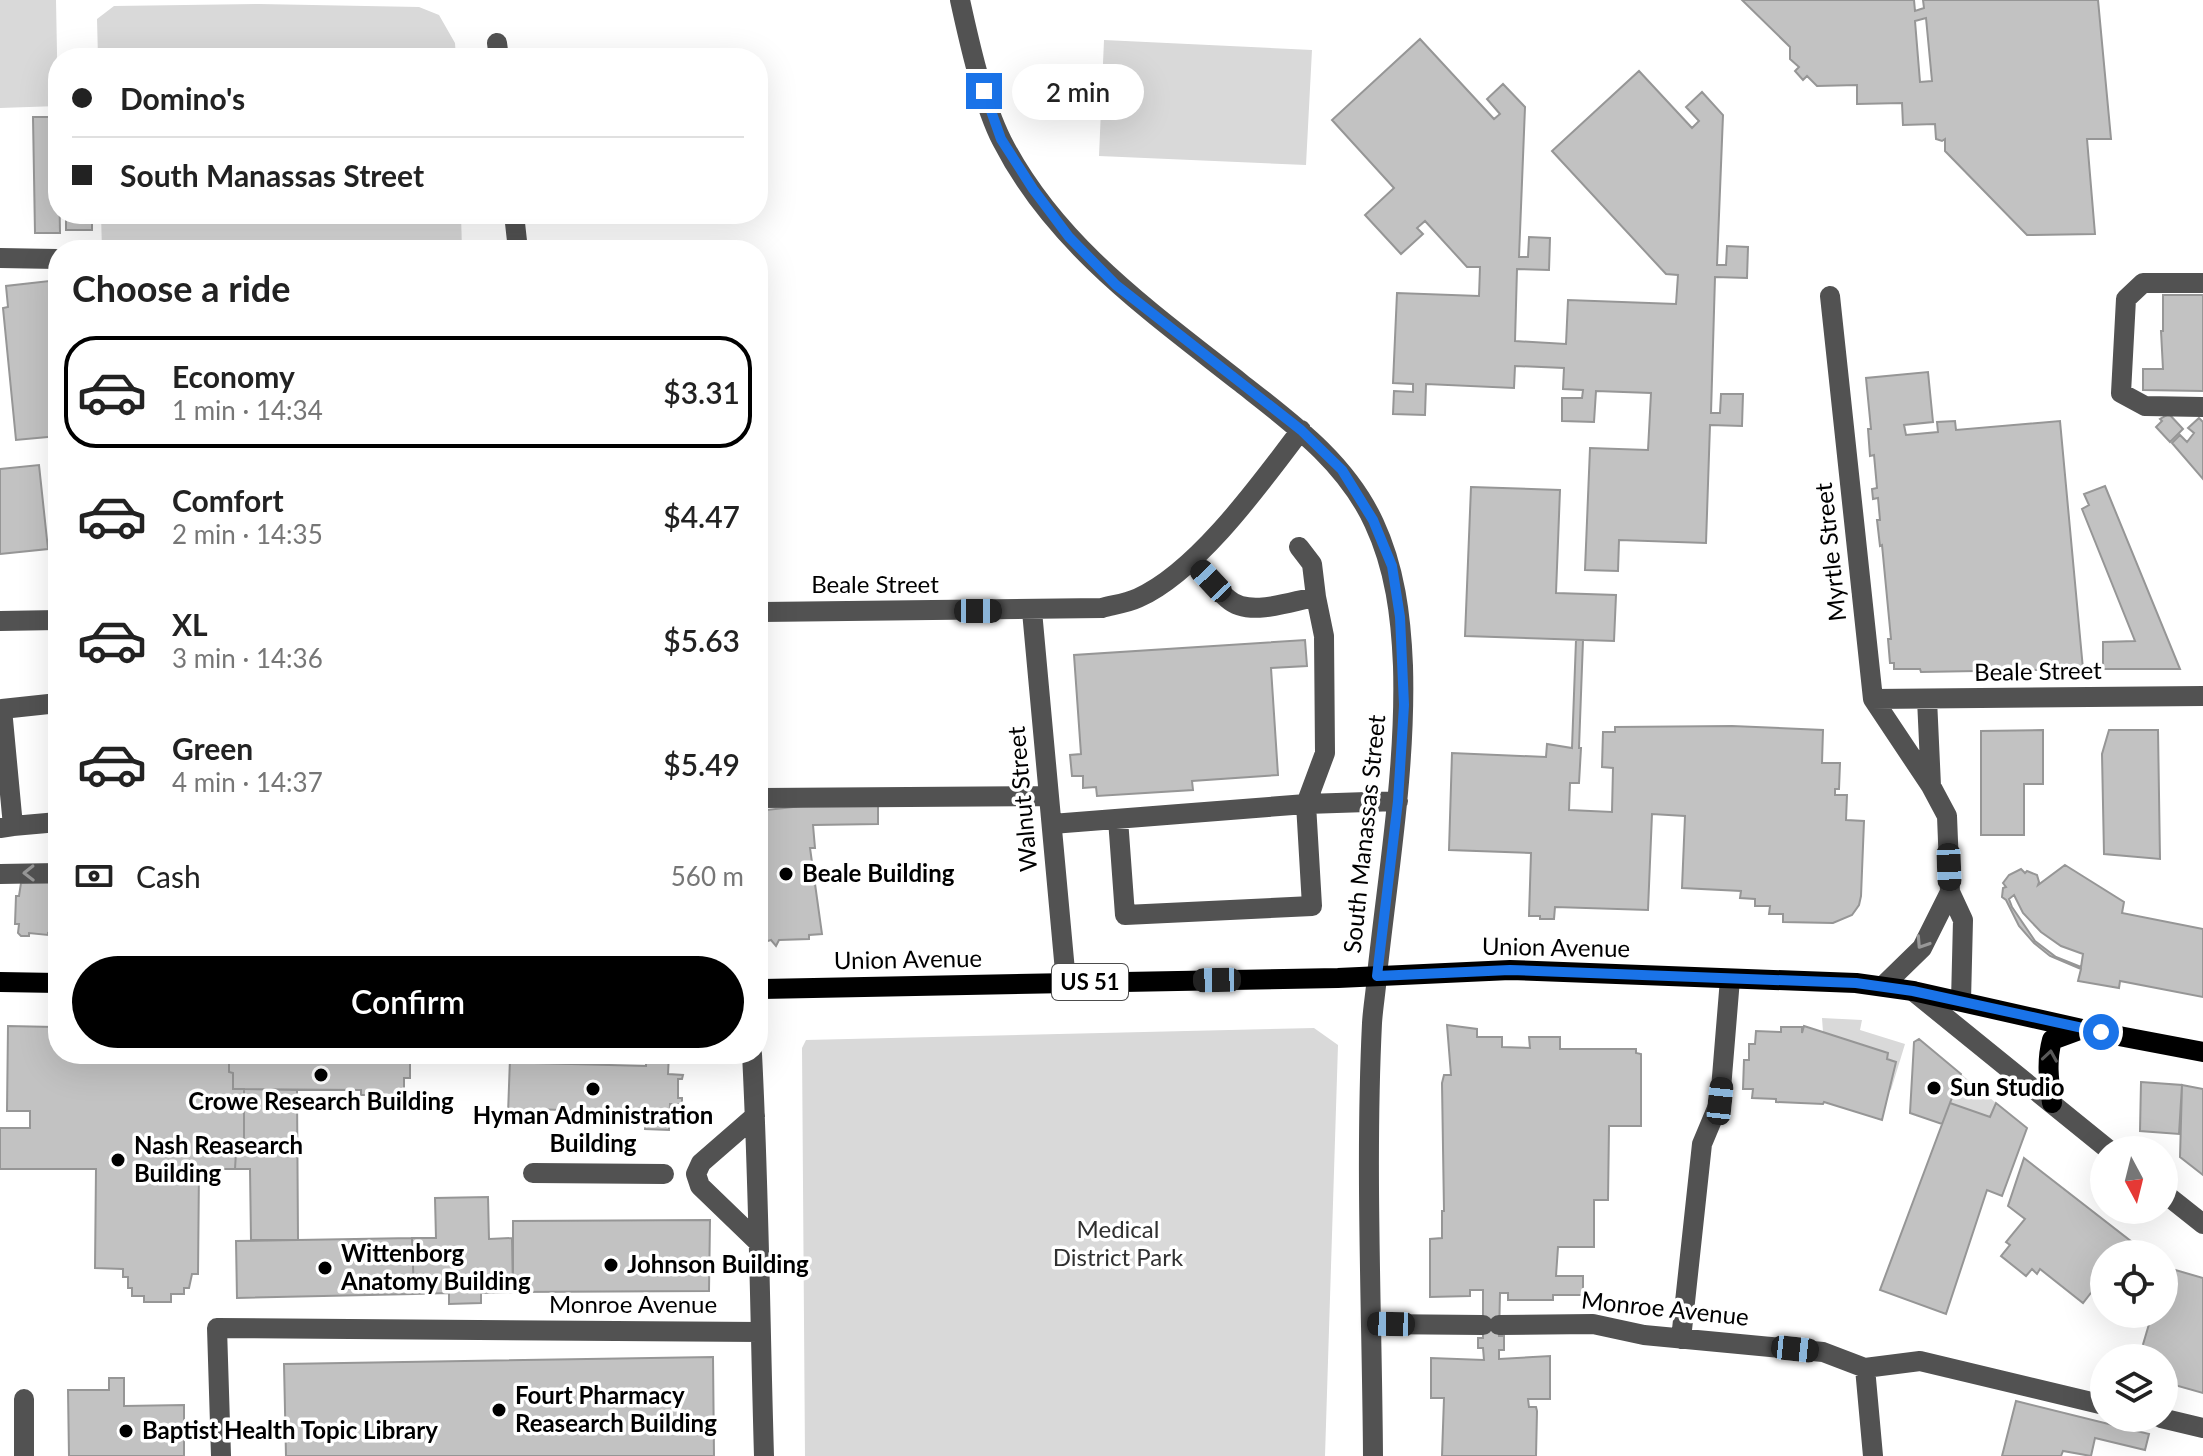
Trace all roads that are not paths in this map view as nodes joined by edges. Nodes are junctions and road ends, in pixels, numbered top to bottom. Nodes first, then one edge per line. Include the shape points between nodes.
1 (960, 0) edge
2 (0, 258) edge
3 (48, 259) edge
4 (2203, 283) edge
5 (1830, 296) dead end
6 (2203, 407) edge
7 (1301, 430) junction
8 (1299, 547) dead end
9 (1192, 561) junction
10 (1316, 597) junction
11 (1032, 611) junction
12 (768, 612) edge
13 (48, 620) edge
14 (0, 621) edge
15 (2203, 696) edge
16 (1873, 699) junction
17 (1927, 699) junction
18 (48, 704) edge
19 (1931, 786) junction
20 (1049, 796) junction
21 (768, 798) edge
22 (1398, 801) junction
23 (1306, 804) junction
24 (1118, 819) junction
25 (48, 823) edge
26 (1052, 824) junction
27 (6, 827) edge
28 (48, 873) edge
29 (0, 874) edge
30 (1950, 892) junction
31 (1377, 976) junction
32 (1730, 979) junction
33 (0, 982) edge
34 (1066, 982) junction
35 (48, 983) edge
36 (1883, 986) junction
37 (768, 989) edge
38 (1913, 991) junction
39 (1961, 1001) junction
40 (2082, 1029) junction
41 (2203, 1052) edge
42 (752, 1064) edge
43 (2052, 1103) junction
44 (755, 1116) junction
45 (2092, 1136) edge
46 (533, 1173) dead end
47 (696, 1174) junction
48 (2178, 1204) edge
49 (2203, 1224) edge
50 (757, 1241) junction
51 (1372, 1324) junction
52 (760, 1332) junction
53 (1681, 1339) junction
54 (1865, 1368) junction
55 (24, 1399) dead end
56 (2090, 1402) edge
57 (2178, 1422) edge
58 (2203, 1428) edge
59 (24, 1456) edge
60 (221, 1456) edge
61 (764, 1456) edge
62 (1373, 1456) edge
63 (1873, 1456) edge

1 - 7 street, South Manassas Street via 1001,139 1069,237 1116,285
2 - 3 street
4 - 6 street via 2143,283 2126,299 2121,393 2145,406
5 - 16 street, Myrtle Street
7 - 9 street, Beale Street
7 - 22 street, South Manassas Street via 1342,470 1373,520 1392,566 1404,705
8 - 10 street via 1312,564
9 - 10 street via 1229,601 1244,607
9 - 11 street, Beale Street via 1137,598 1102,608
10 - 23 street via 1324,636 1325,753
11 - 12 street, Beale Street
11 - 20 street, Walnut Street
13 - 14 street
15 - 17 street, Beale Street
16 - 17 street, Beale Street
16 - 19 street, Myrtle Street
17 - 19 street, Myrtle Street
18 - 27 street via 2,709
19 - 30 street, Myrtle Street via 1947,816
20 - 21 street
20 - 26 street, Walnut Street
22 - 23 street
22 - 31 street, South Manassas Street
23 - 24 street
23 - 24 street via 1312,906 1125,915
24 - 26 street
25 - 27 street
26 - 34 street, Walnut Street
28 -> 29 street
30 -> 36 street, Myrtle Street via 1922,948
30 - 39 street, Myrtle Street via 1963,920
31 - 32 main road, Union Avenue / US 51 via 1510,970
31 - 34 main road, Union Avenue / US 51
31 - 51 street, South Manassas Street via 1371,1087
32 - 36 main road, Union Avenue / US 51
32 - 53 street via 1720,1101 1702,1144
33 - 35 main road
34 - 37 main road, Union Avenue / US 51
36 - 38 main road, Union Avenue / US 51
38 - 39 main road, Union Avenue / US 51
38 - 43 street
39 - 40 main road, Union Avenue / US 51
40 - 41 main road, Union Avenue / US 51
43 -> 40 main road via 2052,1040
42 - 44 street
43 - 45 street
44 - 47 street via 701,1163
44 - 50 street
46 - 47 street
47 - 50 street via 700,1186
48 - 49 street
50 - 52 street
51 - 53 street, Monroe Avenue via 1593,1324
51 - 62 street, South Manassas Street
52 - 60 street, Monroe Avenue via 217,1328
52 - 61 street
53 - 54 street, Monroe Avenue via 1823,1352
54 - 56 street, Monroe Avenue via 1920,1361
54 - 63 street
55 - 59 street
57 - 58 street

